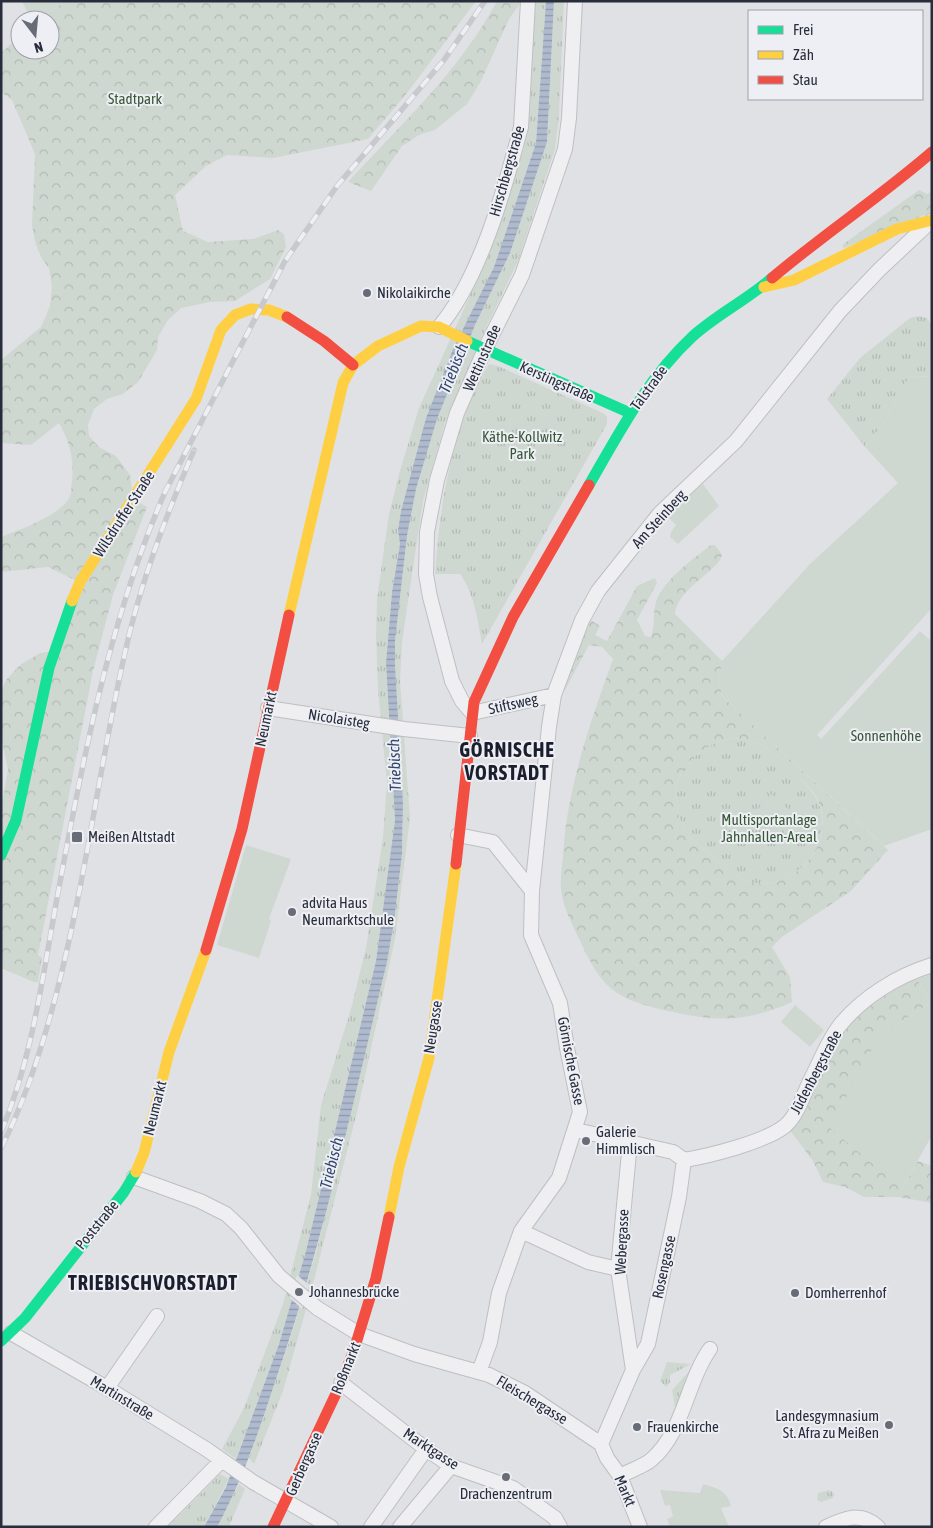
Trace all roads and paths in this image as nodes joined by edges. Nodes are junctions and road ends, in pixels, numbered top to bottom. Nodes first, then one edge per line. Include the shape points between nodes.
1 (528, 1) edge
2 (575, 1) edge
3 (932, 152) edge
4 (932, 220) edge
5 (801, 254) junction
6 (824, 264) junction
7 (762, 287) junction
8 (445, 330) junction
9 (481, 347) junction
10 (353, 365) junction
11 (630, 413) junction
12 (554, 695) junction
13 (268, 708) junction
14 (472, 713) junction
15 (470, 736) junction
16 (458, 835) junction
17 (1, 855) edge
18 (532, 891) junction
19 (932, 965) edge
20 (575, 1122) junction
21 (630, 1142) junction
22 (684, 1160) junction
23 (134, 1177) junction
24 (521, 1231) junction
25 (618, 1270) junction
26 (157, 1316) dead end
27 (359, 1334) junction
28 (6, 1337) edge
29 (710, 1349) dead end
30 (414, 1354) joint
31 (633, 1370) junction
32 (479, 1372) junction
33 (341, 1383) junction
34 (107, 1388) junction
35 (332, 1400) joint
36 (602, 1444) junction
37 (426, 1450) junction
38 (225, 1463) junction
39 (451, 1466) junction
40 (620, 1476) junction
41 (287, 1501) junction
42 (557, 1522) edge
43 (877, 1526) edge
44 (156, 1527) edge
45 (273, 1527) edge
46 (330, 1527) edge
47 (371, 1527) edge
48 (400, 1527) edge
49 (640, 1527) edge
50 (826, 1527) edge

1 - 8 street, Hirschbergstraße via 520,134 478,259
2 - 9 street, Wettinstraße via 565,149 522,274
3 - 5 main road, Talstraße via 888,190
4 - 6 main road via 898,229
4 - 12 street, Am Steinberg via 840,311 736,441 654,521 598,590 582,620
5 - 6 main road via 811,264
5 - 7 main road, Talstraße
6 - 7 main road via 794,280
7 - 11 main road, Talstraße via 692,336 665,365
8 - 9 main road, Kerstingstraße
8 - 10 main road, Neumarkt via 421,326 410,329 378,346
9 - 11 main road, Kerstingstraße
9 - 14 street, Wettinstraße via 437,480 427,532 426,574 430,597 452,681
10 - 13 main road, Neumarkt via 341,388
10 - 17 main road, Wilsdruffer Straße via 309,330 269,309 249,310 226,323 213,346 205,381 196,399 80,582 66,610 18,815
11 - 14 main road, Talstraße via 513,617
12 - 14 street, Stiftsweg
12 - 18 street, Am Steinberg via 543,768
13 - 15 street, Nicolaisteg
13 - 23 main road, Neumarkt via 240,838 208,946 174,1038 144,1153
14 - 15 main road, Neugasse
15 - 16 main road, Neugasse
16 - 18 street via 493,842
16 - 27 main road, Neugasse via 427,1066 399,1167 376,1278
18 - 20 street, Görnische Gasse via 531,935 560,1003 580,1112
19 - 22 street, Jüdenbergstraße via 891,983 853,1011 828,1044 786,1125 757,1140
20 - 21 street
20 - 24 street, Görnische Gasse via 559,1178
21 - 22 street via 674,1152
21 - 25 street, Webergasse
22 - 31 street, Rosengasse via 648,1344
23 - 27 street via 226,1214 279,1276 308,1301
23 - 28 main road, Poststraße
24 - 25 street via 588,1262
24 - 32 street, Görnische Gasse via 499,1292 490,1342
25 - 31 street, Webergasse
26 - 34 street
27 - 30 street, Roßmarkt
27 - 33 main road, Roßmarkt
28 - 34 street, Martinstraße
29 - 40 street via 699,1365 670,1440 642,1466
30 - 32 street, Fleischergasse
31 - 36 street, Rosengasse
32 - 36 street, Fleischergasse via 524,1393
33 - 35 main road, Roßmarkt
33 - 37 street, Marktgasse
34 - 38 street, Martinstraße
35 - 41 main road, Gerbergasse
36 - 40 street, Markt via 607,1458
37 - 39 street, Marktgasse
37 - 47 street
38 - 41 street, Martinstraße
38 - 44 street
39 - 42 street, Marktgasse via 513,1488
39 - 48 street
40 - 49 street, Markt
41 - 45 main road, Gerbergasse
41 - 46 street
43 - 50 street via 865,1517 856,1517

